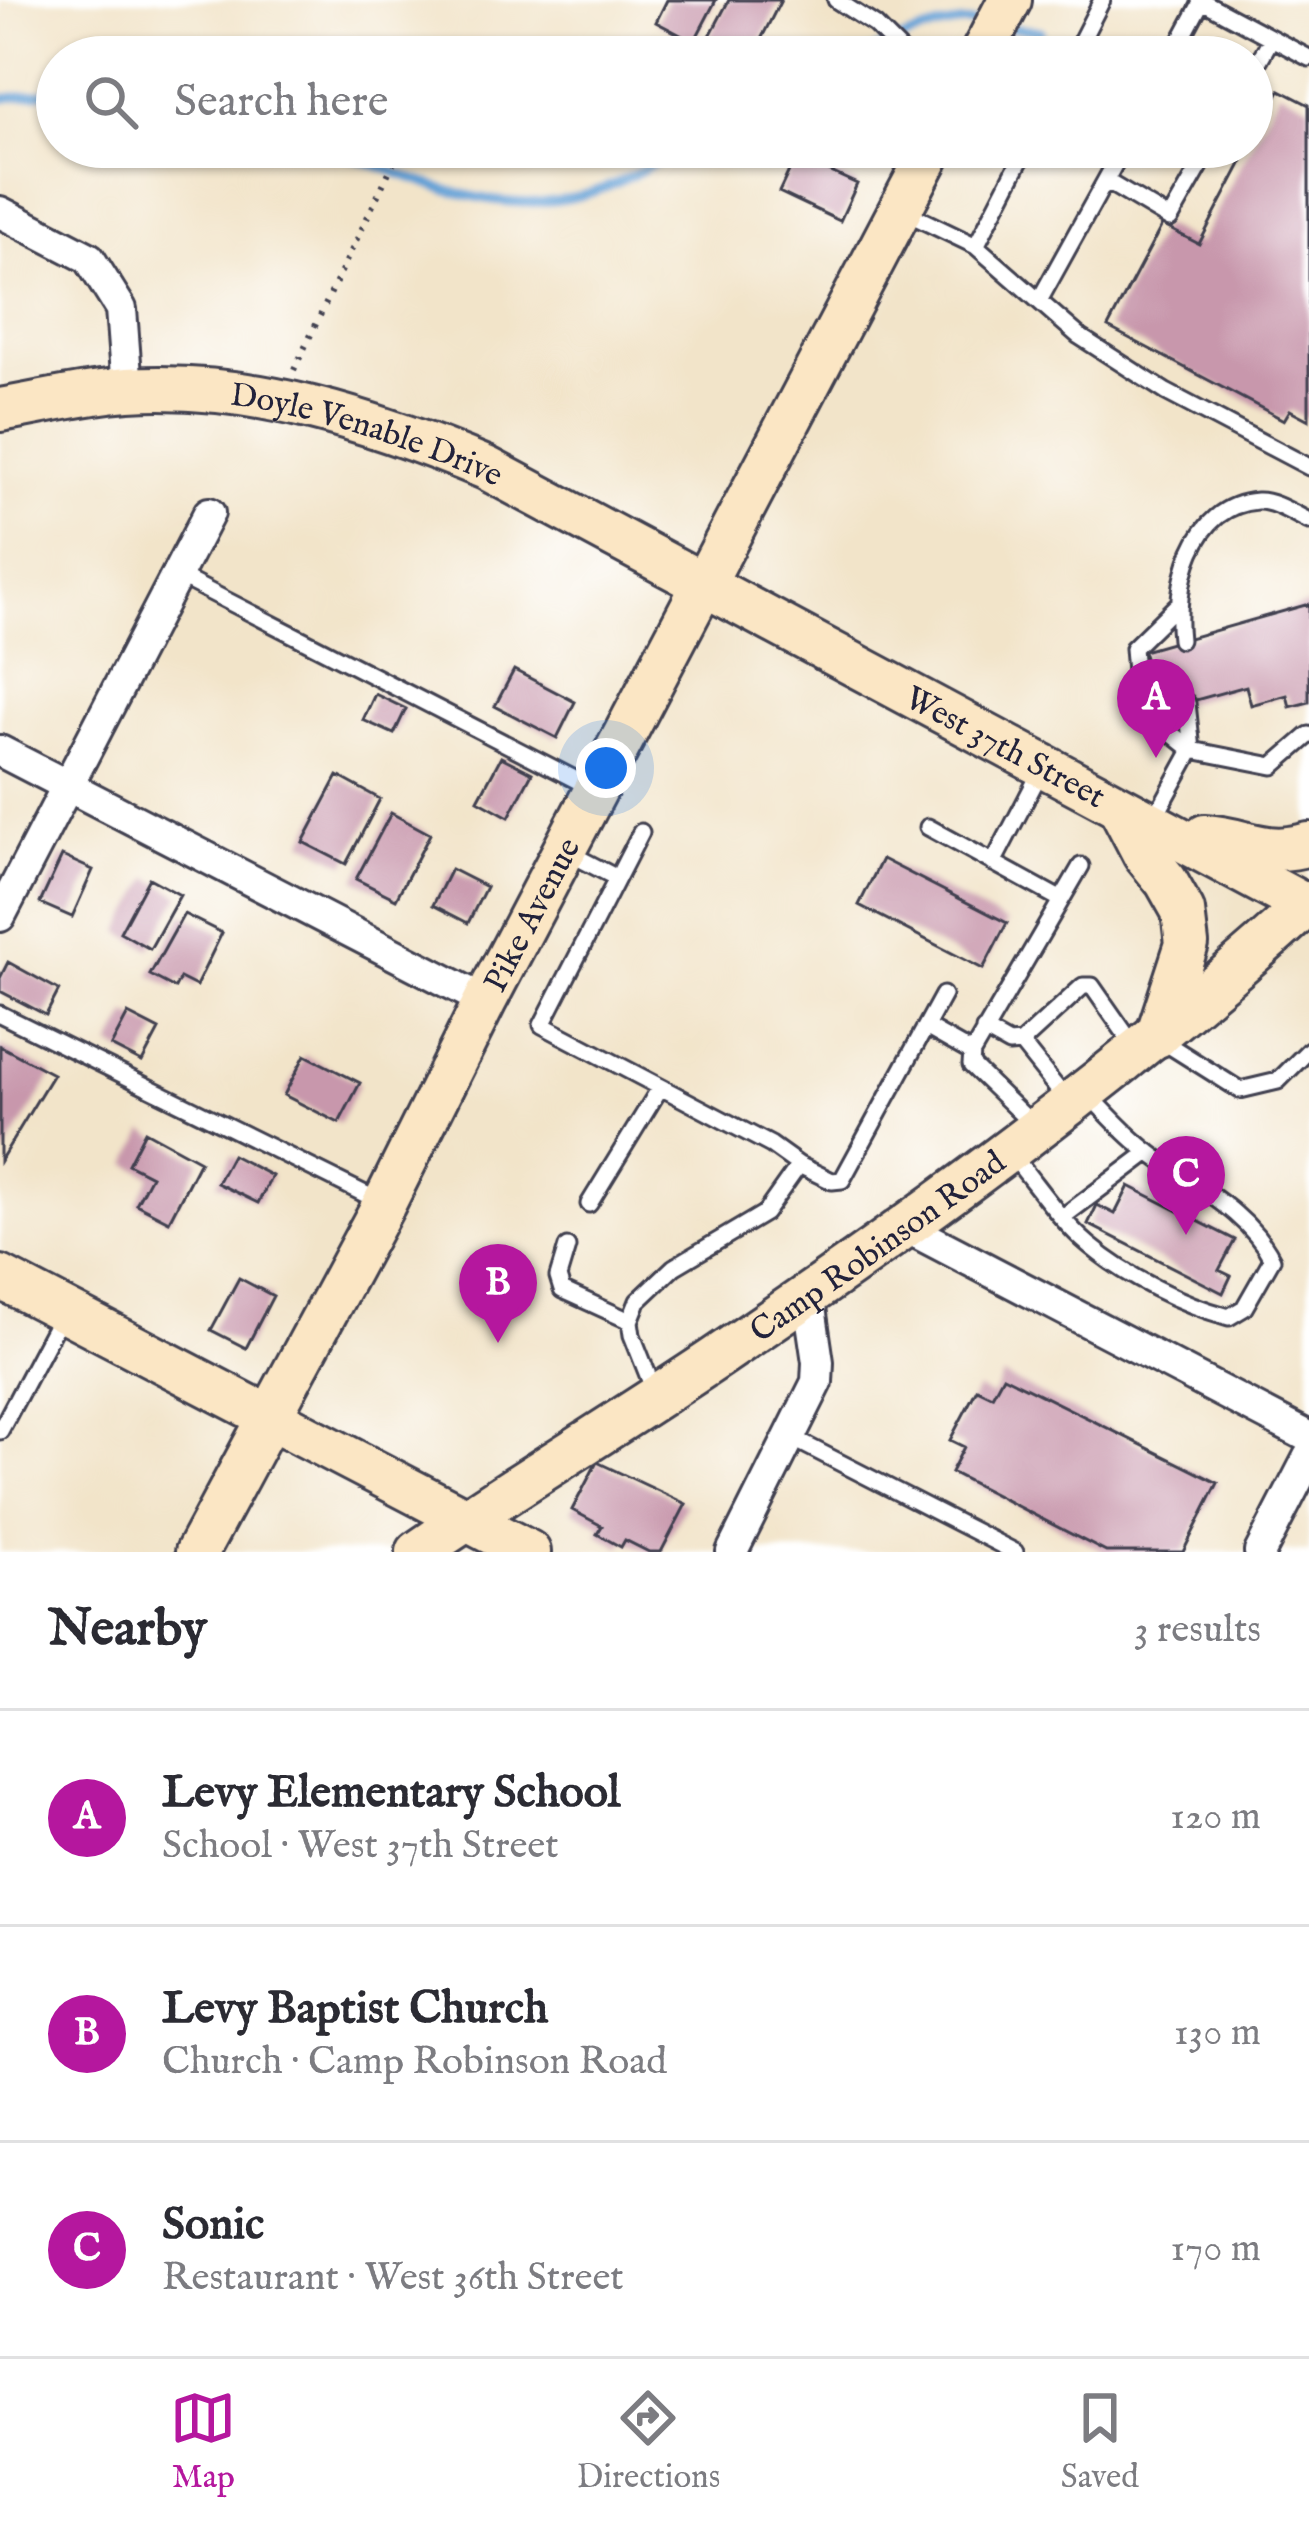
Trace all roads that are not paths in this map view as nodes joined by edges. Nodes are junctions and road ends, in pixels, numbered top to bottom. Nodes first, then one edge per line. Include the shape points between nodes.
1 (836, 0) edge
2 (1010, 0) edge
3 (1102, 0) edge
4 (1201, 1) edge
5 (886, 36) edge
6 (991, 36) edge
7 (1084, 36) edge
8 (1183, 36) edge
9 (1265, 36) edge
10 (1273, 40) edge
11 (1309, 58) edge
12 (922, 168) edge
13 (1016, 168) edge
14 (1113, 168) edge
15 (1199, 168) edge
16 (1106, 181) junction
17 (900, 209) junction
18 (0, 212) edge
19 (976, 246) junction
20 (1040, 299) junction
21 (128, 389) junction
22 (0, 410) edge
23 (1309, 467) edge
24 (209, 513) dead end
25 (1309, 521) edge
26 (177, 574) junction
27 (704, 584) junction
28 (1176, 606) junction
29 (1180, 640) dead end
30 (1187, 703) dead end
31 (1309, 735) edge
32 (1192, 750) junction
33 (0, 751) edge
34 (1043, 767) junction
35 (67, 787) junction
36 (596, 790) junction
37 (1147, 822) junction
38 (928, 827) dead end
39 (640, 832) dead end
40 (1309, 844) edge
41 (564, 851) junction
42 (993, 863) junction
43 (1081, 866) dead end
44 (617, 878) junction
45 (1060, 899) junction
46 (1308, 906) edge
47 (0, 916) edge
48 (943, 995) dead end
49 (485, 1001) junction
50 (0, 1014) edge
51 (926, 1027) junction
52 (984, 1030) junction
53 (1021, 1043) junction
54 (1148, 1044) junction
55 (1309, 1050) edge
56 (972, 1052) junction
57 (661, 1088) junction
58 (1050, 1119) junction
59 (1149, 1152) junction
60 (799, 1165) junction
61 (384, 1204) junction
62 (590, 1204) dead end
63 (1064, 1216) junction
64 (904, 1226) junction
65 (567, 1247) dead end
66 (0, 1277) edge
67 (808, 1294) junction
68 (64, 1310) junction
69 (630, 1321) junction
70 (657, 1396) junction
71 (272, 1415) junction
72 (0, 1431) edge
73 (790, 1437) junction
74 (1309, 1437) edge
75 (1309, 1457) edge
76 (466, 1519) junction
77 (520, 1550) edge
78 (197, 1552) edge
79 (418, 1552) edge
80 (732, 1552) edge
81 (1016, 1552) edge
82 (1260, 1552) edge

1 - 5 lane
2 - 6 main road
3 - 7 lane
4 - 8 lane
4 - 9 lane
10 - 11 lane
12 - 17 main road, Pike Avenue
13 - 19 lane
14 - 16 lane
15 - 16 lane via 1170,219
16 - 20 lane
17 - 19 lane
17 - 27 main road, Pike Avenue
18 - 21 street via 88,258 121,309
19 - 20 lane
20 - 23 lane via 1079,336 1166,392
21 - 22 main road, Doyle Venable Drive
21 - 27 main road, Doyle Venable Drive via 206,391 356,419 486,468
24 - 26 street
25 - 28 lane via 1262,500 1225,508 1202,527
26 - 35 street
26 - 36 lane
27 - 34 main road, West 37th Street
27 - 36 main road, Pike Avenue
28 - 29 lane
28 - 32 lane via 1132,648 1138,707
30 - 32 lane
31 - 32 lane via 1273,766
32 - 37 lane
33 - 35 street
34 - 37 main road, West 37th Street
34 - 42 lane
35 - 47 street
35 - 49 street
36 - 41 main road, Pike Avenue
37 - 40 main road via 1266,851
37 - 46 main road, West 37th Street
37 - 54 main road via 1144,854 1183,911 1186,944
38 - 42 lane
39 - 44 lane
41 - 44 lane
41 - 49 main road, Pike Avenue
42 - 45 lane
43 - 45 lane
44 - 57 lane via 542,1025
45 - 52 lane
46 - 54 main road, Camp Robinson Road
48 - 51 lane
49 - 61 main road, Pike Avenue
50 - 61 lane
51 - 56 lane
51 - 60 lane via 842,1180
52 - 53 lane
52 - 56 lane
53 - 54 lane via 1092,986
53 - 58 lane
54 - 55 lane via 1240,1090 1278,1081
54 - 58 main road, Camp Robinson Road
56 - 58 lane via 971,1065
57 - 60 lane
57 - 62 lane
58 - 59 lane
58 - 63 lane
58 - 64 main road, Camp Robinson Road
59 - 63 lane
59 - 63 lane via 1265,1245 1272,1259 1244,1308 1229,1317 1199,1310 1087,1244
60 - 69 lane via 765,1213 674,1267 638,1301
61 - 71 main road, Pike Avenue
64 - 67 main road, Camp Robinson Road
64 - 74 street
65 - 69 lane via 562,1290
66 - 68 main road
67 - 70 main road, Camp Robinson Road
67 - 73 street via 817,1382
68 - 71 main road
68 - 72 lane
69 - 70 lane
70 - 76 main road, Camp Robinson Road
71 - 76 main road
71 - 78 main road, Pike Avenue
73 - 80 street
73 - 81 lane
75 - 82 street
76 - 77 main road
76 - 79 main road, Camp Robinson Road

